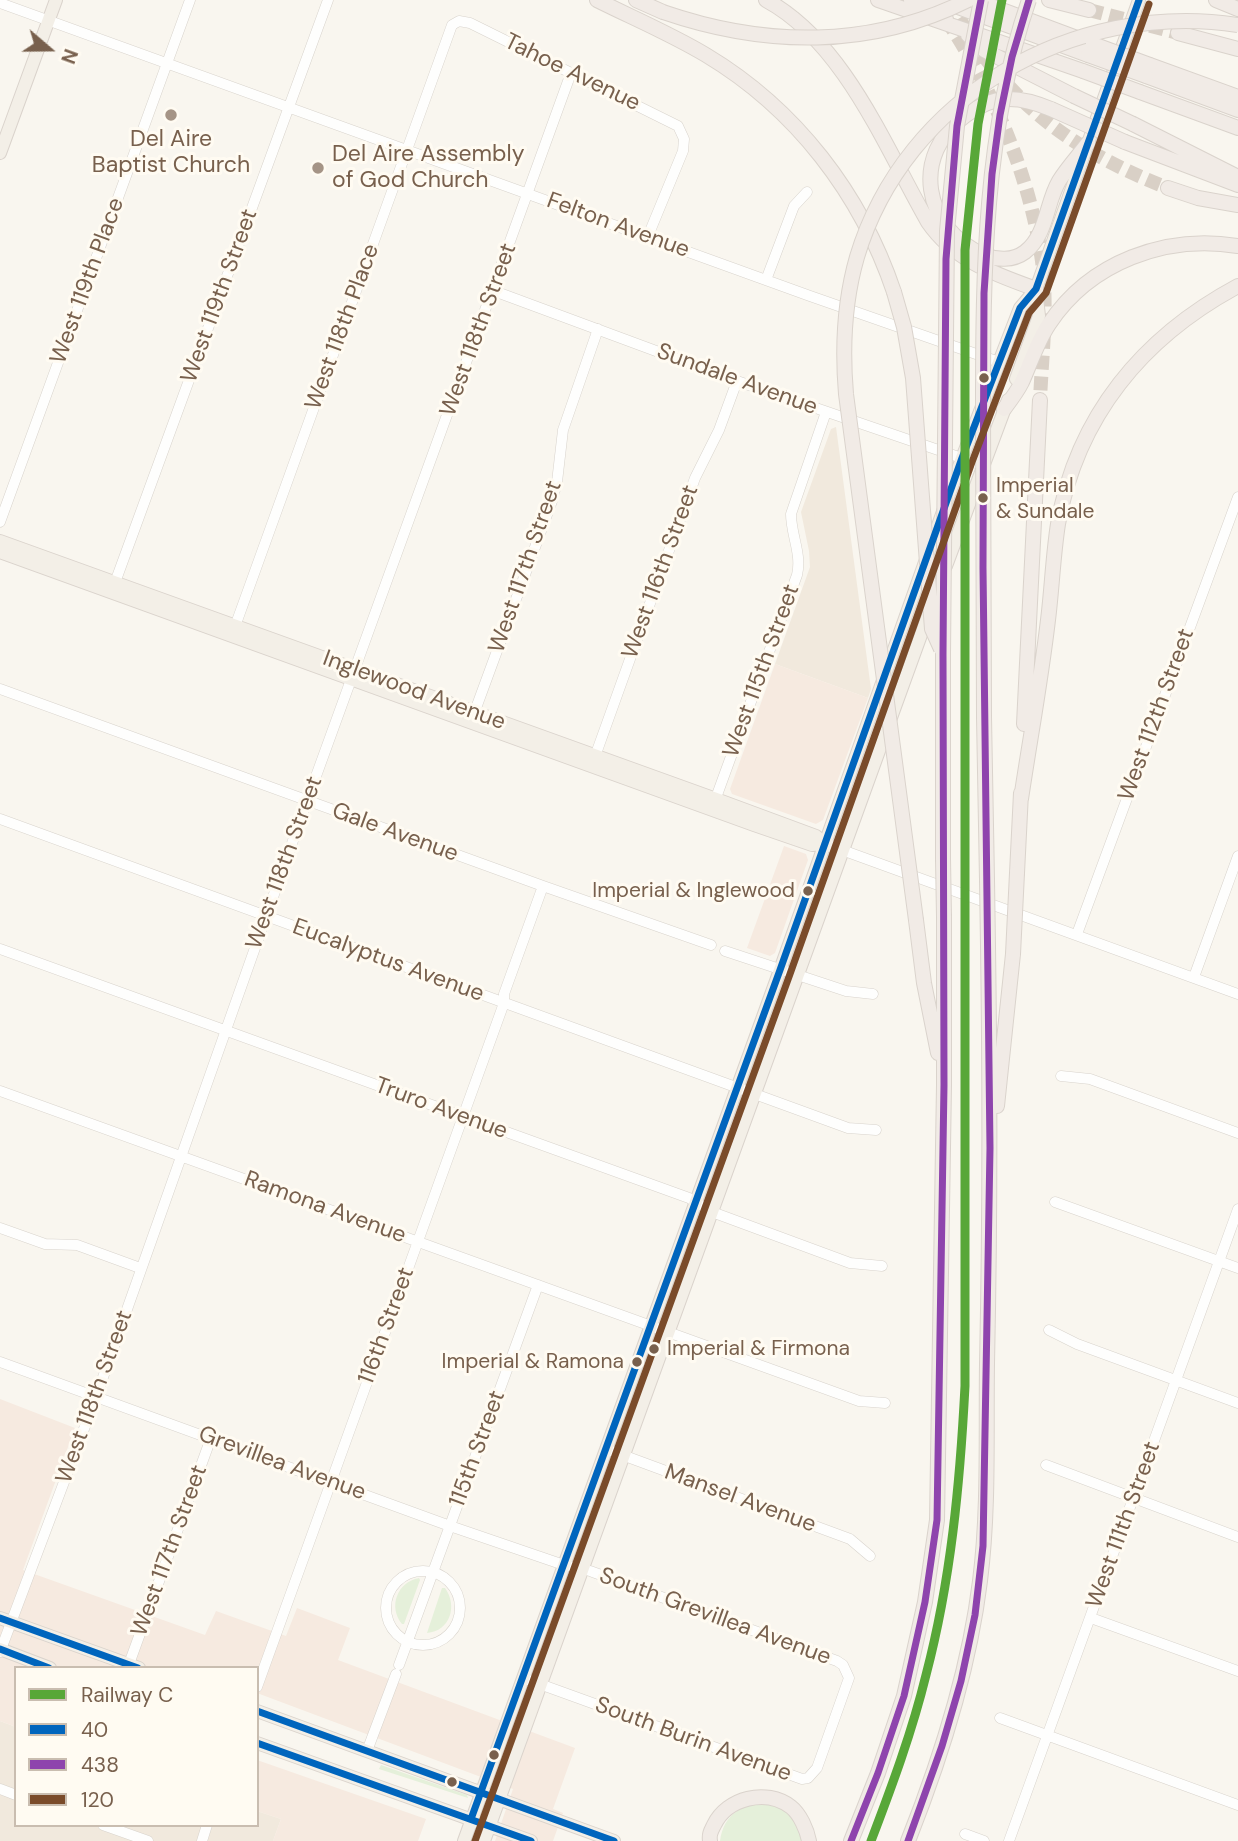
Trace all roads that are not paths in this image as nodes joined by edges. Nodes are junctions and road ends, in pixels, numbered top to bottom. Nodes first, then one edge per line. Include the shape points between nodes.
1 (56, 0) edge
2 (190, 0) edge
3 (328, 0) edge
4 (597, 0) edge
5 (636, 0) edge
6 (766, 0) edge
7 (878, 0) edge
8 (911, 0) edge
9 (939, 0) edge
10 (968, 0) edge
11 (975, 0) edge
12 (981, 0) edge
13 (1029, 0) edge
14 (1049, 0) edge
15 (1139, 0) edge
16 (1216, 0) edge
17 (0, 3) edge
18 (1238, 9) edge
19 (1089, 10) tunnel mouth
20 (48, 20) junction
21 (458, 21) joint
22 (1238, 24) edge
23 (957, 27) junction
24 (1178, 33) tunnel mouth
25 (1091, 50) junction
26 (1238, 50) edge
27 (168, 63) junction
28 (1148, 71) junction
29 (571, 73) junction
30 (1233, 95) edge
31 (287, 108) junction
32 (1238, 110) edge
33 (1238, 128) edge
34 (1088, 143) junction
35 (408, 150) junction
36 (0, 153) edge
37 (1238, 177) edge
38 (1238, 185) edge
39 (1168, 188) tunnel mouth
40 (807, 192) dead end
41 (527, 194) junction
42 (1238, 205) edge
43 (648, 236) junction
44 (1238, 246) edge
45 (766, 280) junction
46 (1238, 286) edge
47 (1036, 289) junction
48 (494, 291) junction
49 (598, 329) junction
50 (999, 362) junction
51 (737, 381) junction
52 (1040, 400) tunnel mouth
53 (1004, 410) junction
54 (826, 412) junction
55 (962, 458) junction
56 (982, 465) junction
57 (1238, 497) edge
58 (0, 522) edge
59 (0, 541) edge
60 (0, 552) edge
61 (113, 588) junction
62 (234, 631) junction
63 (943, 654) junction
64 (353, 674) junction
65 (0, 689) edge
66 (472, 718) junction
67 (594, 761) junction
68 (1021, 799) junction
69 (307, 801) junction
70 (714, 804) junction
71 (0, 819) edge
72 (825, 844) junction
73 (842, 850) junction
74 (1238, 856) edge
75 (543, 887) junction
76 (266, 917) junction
77 (1077, 934) junction
78 (712, 945) dead end
79 (0, 949) edge
80 (725, 951) dead end
81 (780, 970) junction
82 (798, 974) junction
83 (1194, 977) junction
84 (873, 994) dead end
85 (1238, 994) edge
86 (504, 1003) junction
87 (226, 1031) junction
88 (1061, 1076) dead end
89 (944, 1085) junction
90 (737, 1086) junction
91 (0, 1091) edge
92 (754, 1094) junction
93 (463, 1118) junction
94 (876, 1130) dead end
95 (1238, 1133) edge
96 (181, 1157) junction
97 (990, 1167) junction
98 (696, 1202) junction
99 (1055, 1202) dead end
100 (1238, 1209) edge
101 (712, 1212) junction
102 (0, 1228) edge
103 (418, 1242) junction
104 (1219, 1261) junction
105 (882, 1266) dead end
106 (1238, 1268) edge
107 (140, 1269) junction
108 (538, 1285) junction
109 (650, 1324) junction
110 (1049, 1330) dead end
111 (668, 1331) junction
112 (0, 1362) edge
113 (1175, 1380) junction
114 (96, 1397) junction
115 (885, 1403) dead end
116 (1238, 1403) edge
117 (211, 1438) junction
118 (606, 1449) junction
119 (624, 1456) junction
120 (1046, 1465) dead end
121 (330, 1481) junction
122 (1133, 1499) junction
123 (450, 1526) junction
124 (1238, 1537) edge
125 (870, 1556) dead end
126 (565, 1565) junction
127 (583, 1569) junction
128 (433, 1572) junction
129 (1091, 1618) junction
130 (6, 1620) edge
131 (407, 1642) junction
132 (0, 1651) edge
133 (44, 1666) edge
134 (134, 1666) edge
135 (1238, 1671) edge
136 (523, 1678) junction
137 (259, 1681) edge
138 (541, 1684) junction
139 (259, 1712) edge
140 (1000, 1718) dead end
141 (833, 1726) joint
142 (1048, 1735) junction
143 (259, 1744) edge
144 (367, 1751) junction
145 (482, 1791) junction
146 (500, 1798) junction
147 (1238, 1805) edge
148 (471, 1819) junction
149 (489, 1826) junction
150 (109, 1827) edge
151 (965, 1834) dead end
152 (148, 1841) edge
153 (464, 1841) edge
154 (484, 1841) edge
155 (531, 1841) edge
156 (614, 1841) edge
157 (710, 1841) edge
158 (809, 1841) edge
159 (851, 1841) edge
160 (908, 1841) edge
161 (984, 1841) edge
162 (1009, 1841) edge

1 - 20 main road
2 - 27 street, West 119th Place
3 - 31 street, West 119th Street
4 - 63 highway, bridge via 723,66 780,112 835,173 874,239 897,299 909,353 932,629
5 - 10 highway, bridge via 711,27 788,38 871,33
6 - 47 highway via 808,31 836,62 942,240 976,266
7 - 23 highway
8 - 23 highway via 937,9
9 - 25 highway
11 - 25 highway
12 - 63 highway, bridge via 957,126 947,231
13 - 97 highway, bridge via 1008,71 992,176 983,346
14 - 19 highway
15 - 34 main road
16 - 18 highway
17 - 20 street, Felton Avenue
20 - 27 street, Felton Avenue
20 - 36 main road
21 - 29 street, Tahoe Avenue
21 - 35 street, West 118th Place via 448,33
22 - 89 highway, bridge via 1184,19 1112,26 1056,42 1002,69 957,103 920,140 883,195 851,281 844,369 924,984
23 - 33 highway, bridge
23 - 37 highway, bridge via 984,50
24 - 26 highway
25 - 28 highway, bridge
27 - 31 street, Felton Avenue
27 - 58 street, West 119th Place
28 - 30 highway
28 - 32 highway
29 - 41 street, West 118th Street
29 - 43 street, Tahoe Avenue via 671,121 683,132 683,151
31 - 35 street, Felton Avenue
31 - 61 street, West 119th Street
34 - 38 highway, bridge via 1058,182 1040,233 1023,254 992,258 968,247 940,218 931,193 936,150 946,132 969,113 996,101 1023,100 1051,109 1167,160
34 - 47 main road
35 - 41 street, Felton Avenue
35 - 62 street, West 118th Place
39 - 42 highway
40 - 45 street via 794,206
41 - 43 street, Felton Avenue
41 - 48 street, West 118th Street
43 - 45 street, Felton Avenue
44 - 53 highway via 1196,243 1157,249 1122,261 1091,280 1048,324
45 - 50 street, Felton Avenue
46 - 68 highway via 1200,307 1149,349 1104,405 1082,445 1058,523
47 - 50 main road via 1020,308
47 - 53 main road via 1039,316
48 - 49 street, Sundale Avenue
48 - 64 street, West 118th Street
49 - 51 street, Sundale Avenue
49 - 66 street, West 117th Street via 563,430 552,501
50 - 55 main road
51 - 54 street, Sundale Avenue
51 - 67 street, West 116th Street via 695,478
52 - 68 highway
53 - 56 main road
54 - 55 street, Sundale Avenue
54 - 70 street, West 115th Street via 791,513 800,559 797,575
55 - 56 street, Sundale Avenue
55 - 72 main road
56 - 73 main road
57 - 77 street, West 112th Street
59 - 61 main road, Inglewood Avenue
60 - 61 main road, Inglewood Avenue
61 - 62 main road, Inglewood Avenue
62 - 64 main road, Inglewood Avenue
63 - 89 highway, bridge
64 - 66 main road, Inglewood Avenue
64 - 69 street, West 118th Street
65 - 69 street, Gale Avenue
66 - 67 main road, Inglewood Avenue
67 - 70 main road, Inglewood Avenue
68 - 97 highway, bridge via 1013,954
69 - 75 street, Gale Avenue
69 - 76 street, West 118th Street
70 - 72 main road, Inglewood Avenue via 812,845
71 - 76 street, Eucalyptus Avenue
72 - 73 main road, Inglewood Avenue
72 - 81 main road
73 - 77 street
73 - 82 main road
74 - 83 street
75 - 78 street, Gale Avenue
75 - 86 street, 116th Street
76 - 86 street, Eucalyptus Avenue
76 - 87 street, West 118th Street
77 - 83 street
79 - 87 street, Truro Avenue
80 - 81 street
81 - 82 street
81 - 90 main road
82 - 84 street via 846,991
82 - 92 main road
83 - 85 street
86 - 90 street, Eucalyptus Avenue
86 - 93 street, 116th Street
87 - 93 street, Truro Avenue
87 - 96 street, West 118th Street
88 - 95 street via 1090,1079
89 - 159 highway via 937,1520 904,1696
90 - 92 street, Eucalyptus Avenue
90 - 98 main road
91 - 96 street, Ramona Avenue
92 - 94 street, Eucalyptus Avenue via 848,1128
92 - 101 main road
93 - 98 street, Truro Avenue
93 - 103 street, 116th Street
96 - 103 street, Ramona Avenue
96 - 107 street, West 118th Street
97 - 160 highway via 980,1582 953,1712
98 - 101 street, Truro Avenue
98 - 109 main road
99 - 104 street
100 - 104 street, West 111th Street
101 - 105 street, Truro Avenue via 850,1263
101 - 111 main road
102 - 107 street via 46,1244 77,1245
103 - 108 street, Ramona Avenue
103 - 121 street, 116th Street
104 - 106 street
104 - 113 street, West 111th Street
107 - 114 street, West 118th Street
108 - 109 street, Ramona Avenue
108 - 123 street, 115th Street
109 - 111 street, Ramona Avenue
109 - 118 main road
110 - 113 street
111 - 115 street, Ramona Avenue via 859,1401
111 - 119 main road
112 - 114 street, Grevillea Avenue
113 - 116 street
113 - 122 street, West 111th Street
114 - 117 street, Grevillea Avenue
114 - 130 street, West 118th Street
117 - 121 street, Grevillea Avenue
117 - 134 street, West 117th Street
118 - 119 street, Mansel Avenue
118 - 126 main road
119 - 125 street, Mansel Avenue via 850,1538
119 - 127 main road
120 - 122 street
121 - 123 street, Grevillea Avenue
121 - 137 street, 116th Street
122 - 124 street
122 - 129 street, West 111th Street
123 - 126 street, Grevillea Avenue
123 - 128 street, 115th Street
126 - 127 street, South Grevillea Avenue
126 - 136 main road
127 - 138 main road
127 - 141 street, South Grevillea Avenue via 843,1664 849,1678
128 - 131 street, 115th Street
128 - 131 street via 407,1575 388,1596 388,1622
128 - 131 street via 454,1588 460,1616 448,1636 437,1643 419,1646
129 - 135 street
129 - 142 street, West 111th Street
130 - 132 street, West 118th Street
130 - 134 main road
131 - 144 street, 115th Street
132 - 133 main road
136 - 138 street, South Burin Avenue
136 - 145 main road
138 - 141 street, South Burin Avenue via 802,1779 814,1774
138 - 146 main road
139 - 144 main road
140 - 142 street
142 - 147 street
142 - 162 street, West 111th Street
143 - 148 main road
144 - 145 main road
145 - 146 main road
145 - 148 main road
146 - 149 main road
146 - 156 main road
148 - 149 main road
148 - 153 main road
149 - 154 main road
149 - 155 main road
150 - 152 street
151 - 161 street
157 - 158 highway via 719,1815 736,1802 757,1797 793,1808

